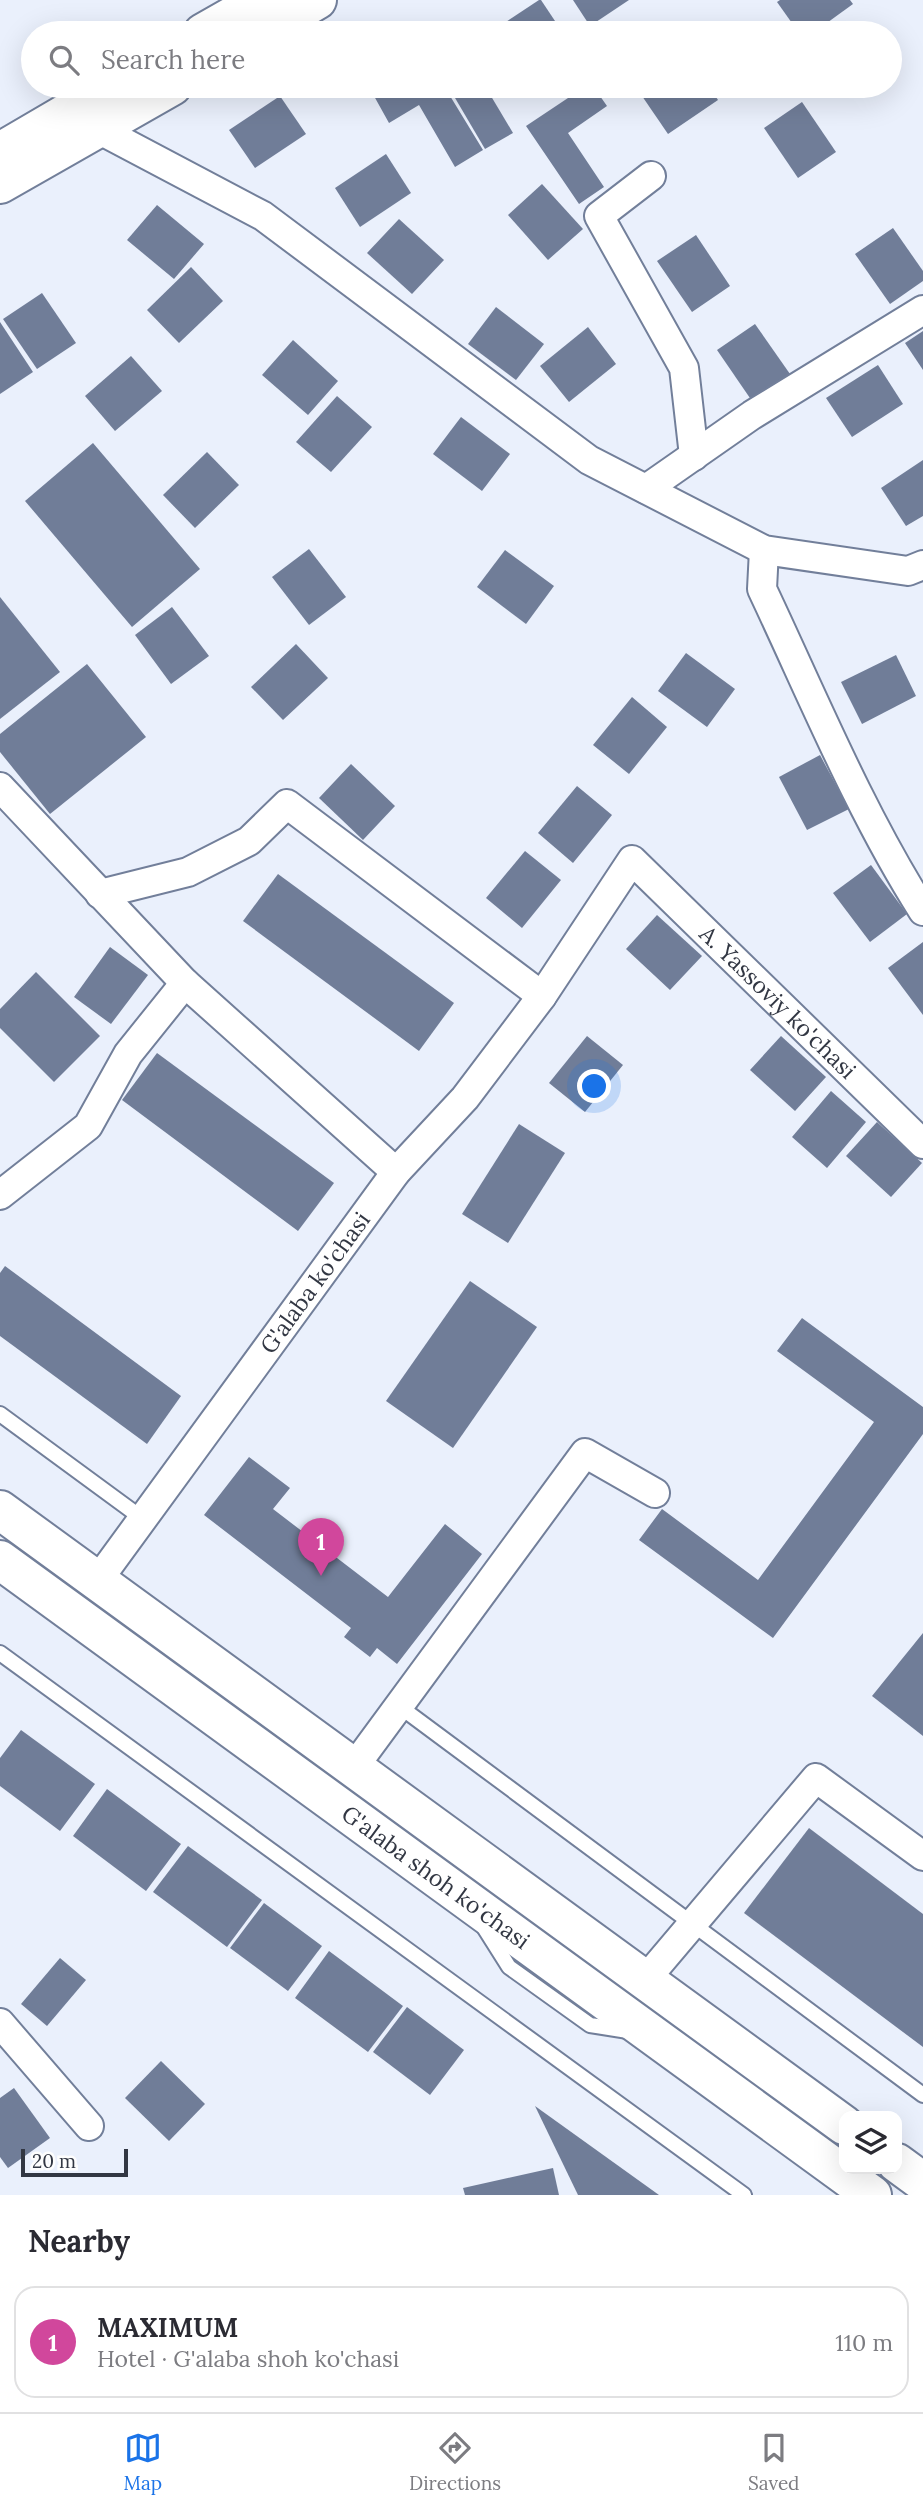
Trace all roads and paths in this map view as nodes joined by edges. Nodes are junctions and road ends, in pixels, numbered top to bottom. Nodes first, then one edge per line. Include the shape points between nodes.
1 (261, 0) edge
2 (317, 0) edge
3 (224, 21) edge
4 (281, 21) edge
5 (103, 98) edge
6 (141, 98) edge
7 (83, 121) junction
8 (0, 152) edge
9 (651, 176) dead end
10 (0, 184) edge
11 (923, 310) edge
12 (694, 456) junction
13 (646, 489) junction
14 (764, 550) junction
15 (923, 565) edge
16 (0, 788) edge
17 (632, 860) joint
18 (100, 894) junction
19 (923, 911) edge
20 (184, 983) junction
21 (542, 996) junction
22 (923, 1144) edge
23 (396, 1172) junction
24 (0, 1195) edge
25 (0, 1415) edge
26 (654, 1493) dead end
27 (0, 1510) edge
28 (143, 1519) junction
29 (0, 1560) edge
30 (99, 1580) junction
31 (0, 1653) edge
32 (399, 1706) junction
33 (354, 1767) junction
34 (923, 1856) edge
35 (693, 1923) junction
36 (645, 1980) junction
37 (0, 2024) edge
38 (923, 2095) edge
39 (839, 2120) edge
40 (89, 2126) dead end
41 (902, 2167) edge
42 (923, 2182) edge
43 (744, 2195) edge
44 (872, 2195) edge

1 - 3 main road
2 - 4 main road
5 - 7 main road
6 - 7 main road
7 - 8 main road
7 - 10 main road
7 - 13 street via 263,216 589,460
9 - 12 street via 599,216 684,368
11 - 12 street
12 - 13 street
13 - 14 street
14 - 15 street via 908,571
14 - 19 street via 762,589 871,820
16 - 18 street
17 - 21 street, G'alaba ko'chasi
17 - 22 street, A. Yassoviy ko'chasi
18 - 20 street
18 - 21 street via 188,872 249,841 287,804
20 - 23 street
20 - 24 street via 128,1054 88,1126
21 - 23 street, G'alaba ko'chasi via 465,1098
23 - 28 street, G'alaba ko'chasi
25 - 28 lane
26 - 32 street via 585,1453
27 - 30 main road, G'alaba shoh ko'chasi
28 - 30 street, G'alaba ko'chasi
29 - 44 main road, G'alaba shoh ko'chasi
30 - 33 main road, G'alaba shoh ko'chasi
31 - 43 lane
32 - 33 street
32 - 35 lane
33 - 36 main road, G'alaba shoh ko'chasi
34 - 35 street via 816,1778
35 - 36 street
35 - 38 lane
36 - 39 main road, G'alaba shoh ko'chasi
37 - 40 street
41 - 42 main road

